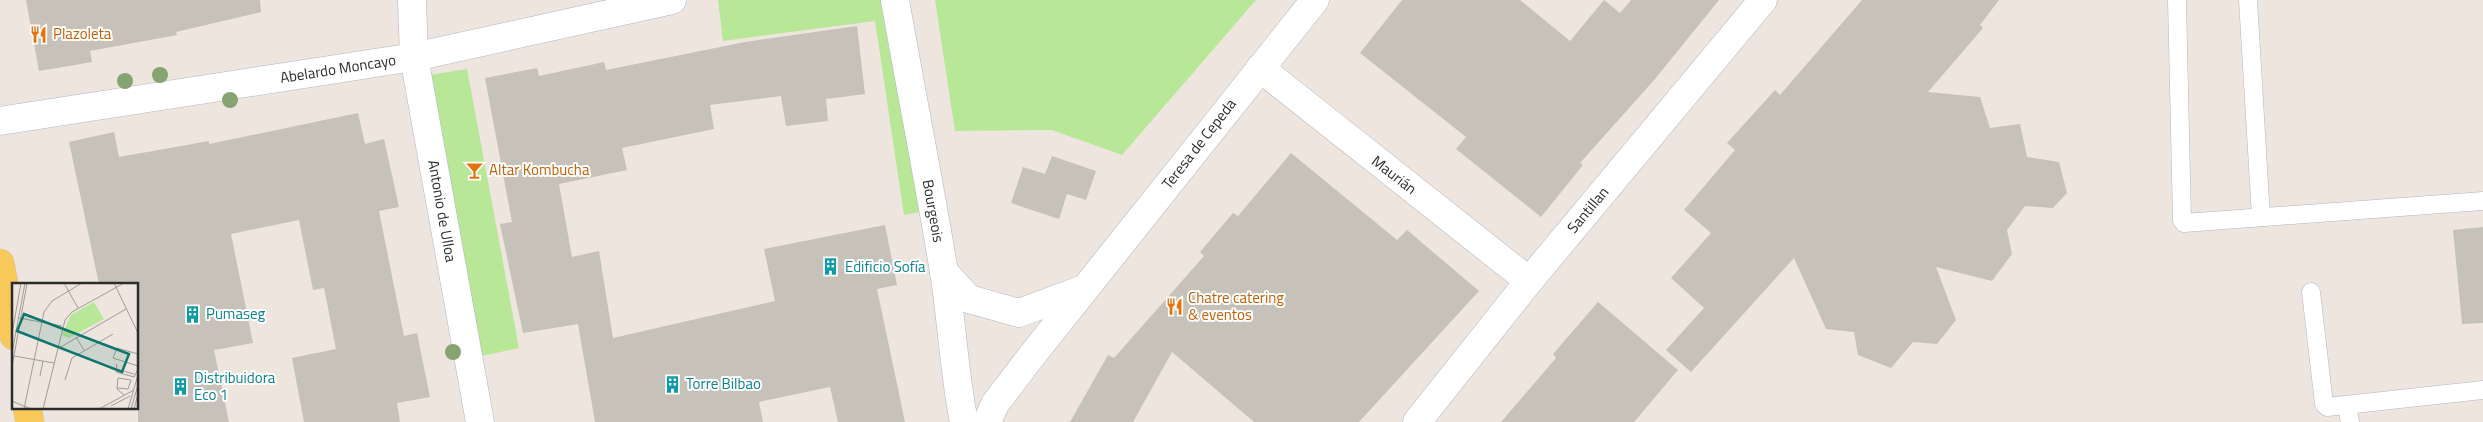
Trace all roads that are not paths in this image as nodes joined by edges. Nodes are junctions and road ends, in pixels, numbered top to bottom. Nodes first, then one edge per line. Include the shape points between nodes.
1 (412, 0) edge
2 (672, 0) edge
3 (894, 0) edge
4 (1315, 0) edge
5 (1763, 0) edge
6 (2177, 0) edge
7 (2248, 0) edge
8 (414, 57) junction
9 (1260, 68) junction
10 (0, 121) edge
11 (2483, 201) edge
12 (2260, 217) junction
13 (0, 263) edge
14 (944, 272) junction
15 (1528, 281) junction
16 (1084, 289) junction
17 (2311, 292) dead end
18 (12, 326) edge
19 (2483, 390) edge
20 (2348, 414) edge
21 (480, 422) edge
22 (964, 422) edge
23 (987, 422) edge
24 (1417, 422) edge

1 - 8 street, Antonio de Ulloa
2 - 8 street, Abelardo Moncayo
3 - 14 street, Bourgeois
4 - 9 street, Teresa de Cepeda
5 - 15 street, Santillan
6 - 12 lane via 2182,220 2184,223
7 - 12 lane
8 - 10 street, Abelardo Moncayo
8 - 21 street, Antonio de Ulloa
9 - 15 street, Maurián
9 - 16 street, Teresa de Cepeda
11 - 12 lane
13 - 18 main road
14 - 16 street via 969,299 1019,313
14 - 22 street, Bourgeois
15 - 24 street, Santillan
16 - 23 street, Teresa de Cepeda via 995,404
17 - 20 lane via 2324,404
19 - 20 lane

